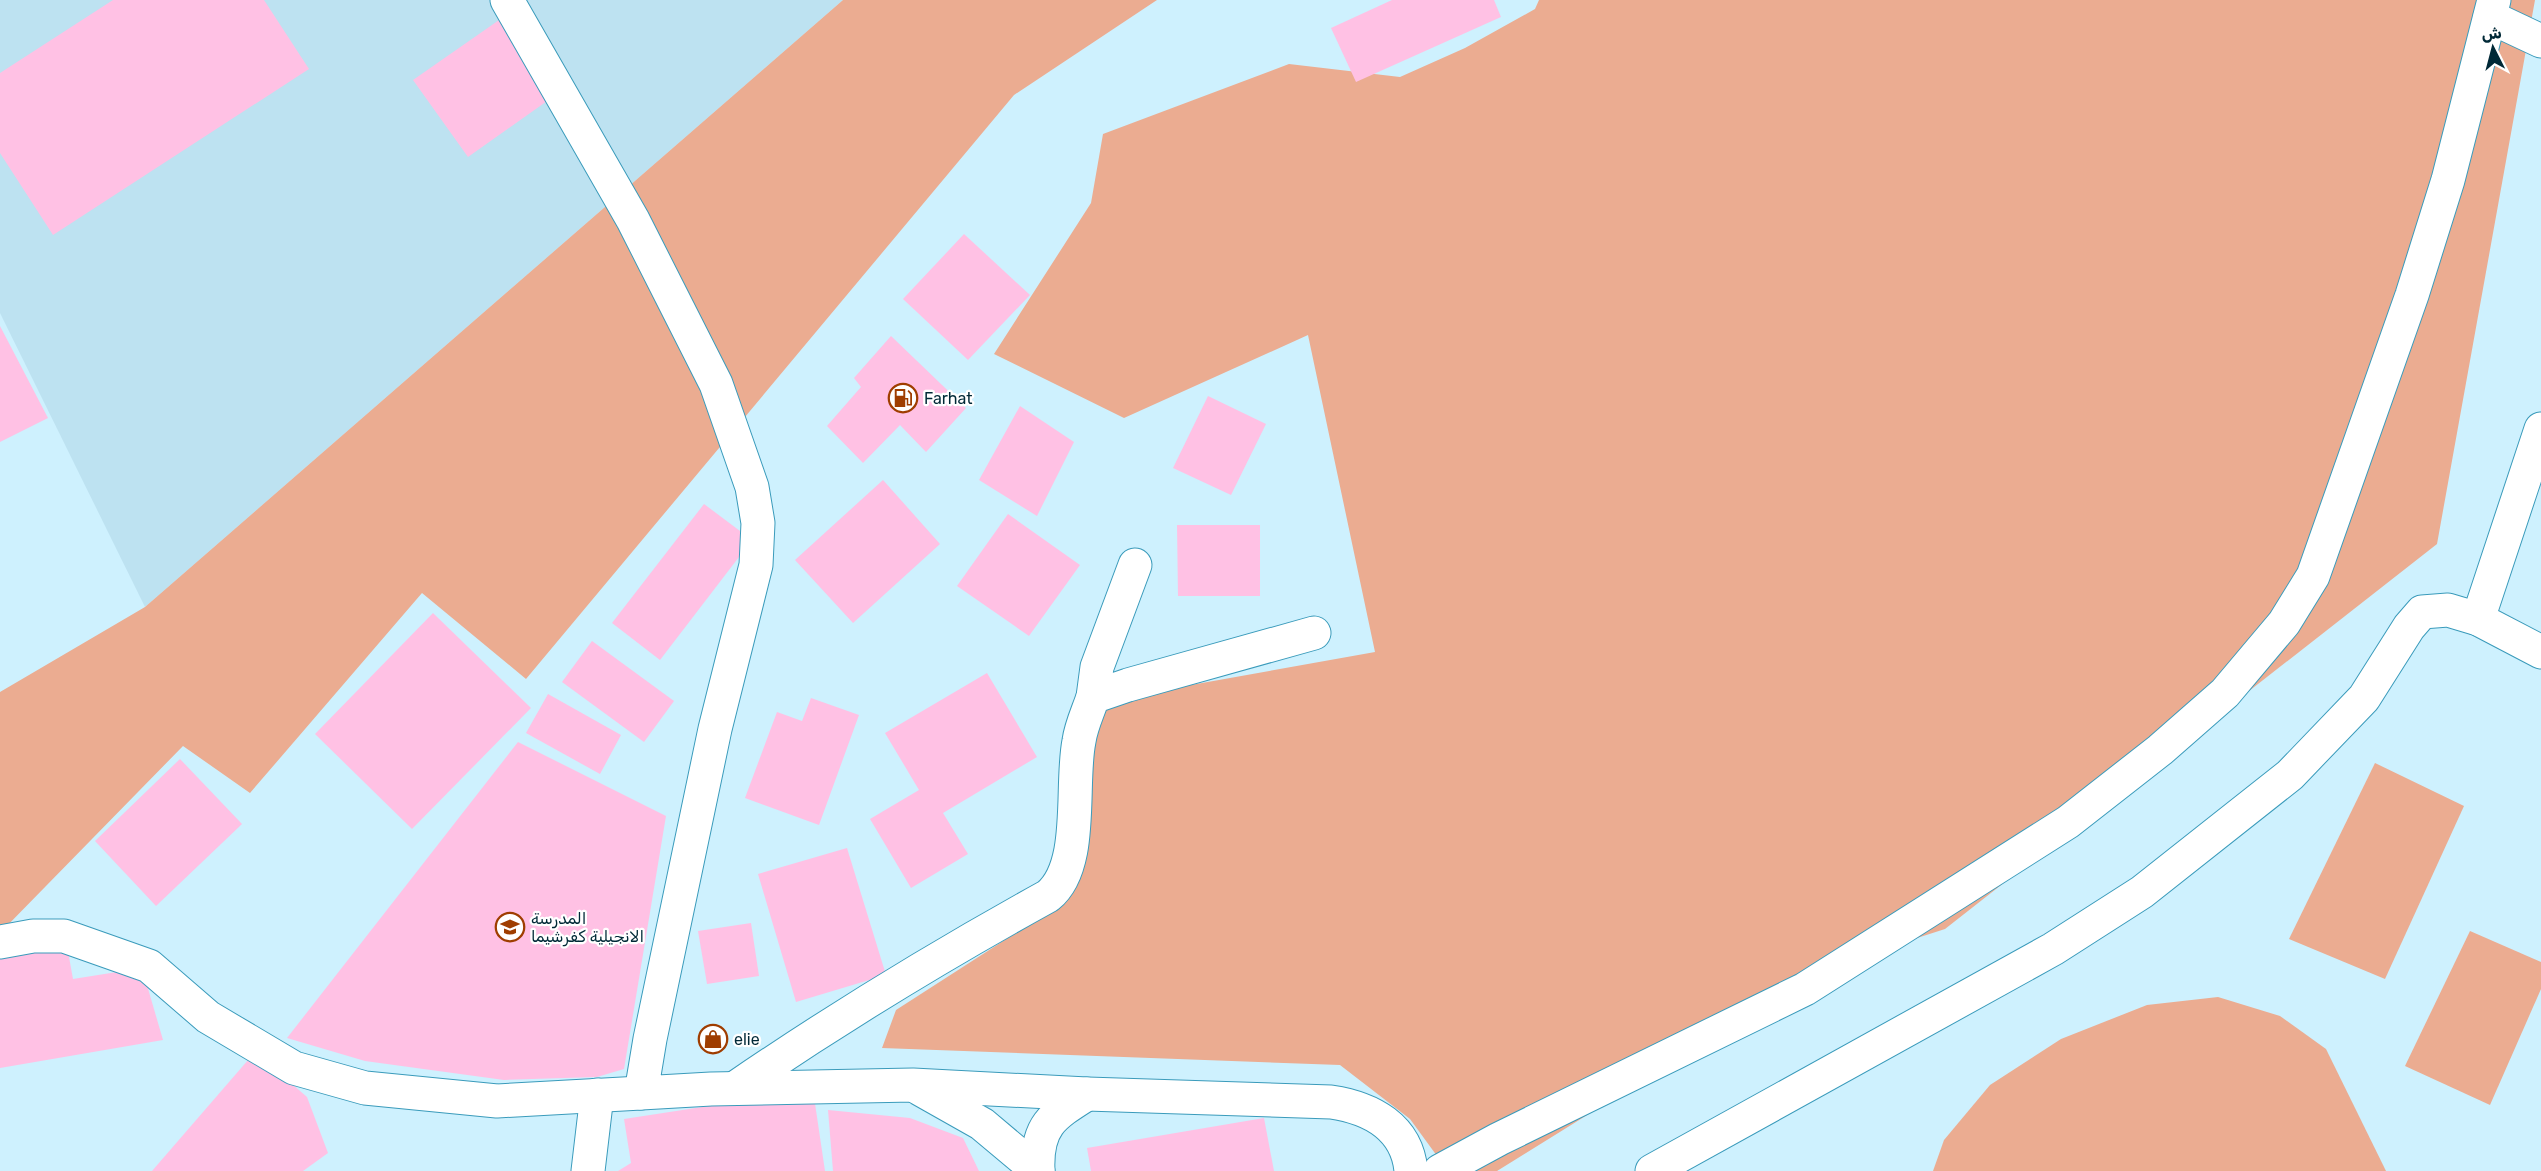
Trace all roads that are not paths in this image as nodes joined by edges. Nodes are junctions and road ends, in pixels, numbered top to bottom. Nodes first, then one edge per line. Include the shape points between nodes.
1 (507, 0) edge
2 (2492, 9) edge
3 (2541, 41) edge
4 (2541, 429) edge
5 (1135, 565) dead end
6 (2478, 619) junction
7 (1314, 633) dead end
8 (2541, 652) edge
9 (1093, 697) junction
10 (0, 942) edge
11 (913, 1085) junction
12 (735, 1088) junction
13 (641, 1093) junction
14 (1087, 1094) junction
15 (597, 1095) junction
16 (588, 1171) edge
17 (1038, 1171) edge
18 (1411, 1171) edge
19 (1440, 1171) edge
20 (1652, 1171) edge

1 - 13 street via 633,220 716,384 752,487 758,523 756,565 716,729
2 - 3 street
2 - 19 street via 2448,180 2412,295 2313,576 2283,623 2225,693 2068,822 1805,989
4 - 6 street
5 - 9 street via 1097,668
6 - 8 street
6 - 20 street via 2448,610 2422,612 2364,698 2290,775 2142,892 2054,949
7 - 9 street
9 - 12 street via 1078,742 1072,844 1058,888 946,952
10 - 15 street via 64,936 107,949 149,966 208,1017 294,1068 365,1088 498,1101
11 - 12 street
11 - 14 street
11 - 17 street via 982,1124
12 - 13 street
13 - 15 street
14 - 17 street via 1055,1114 1042,1131 1037,1150
14 - 18 street via 1353,1105 1390,1125 1403,1143
15 - 16 street

